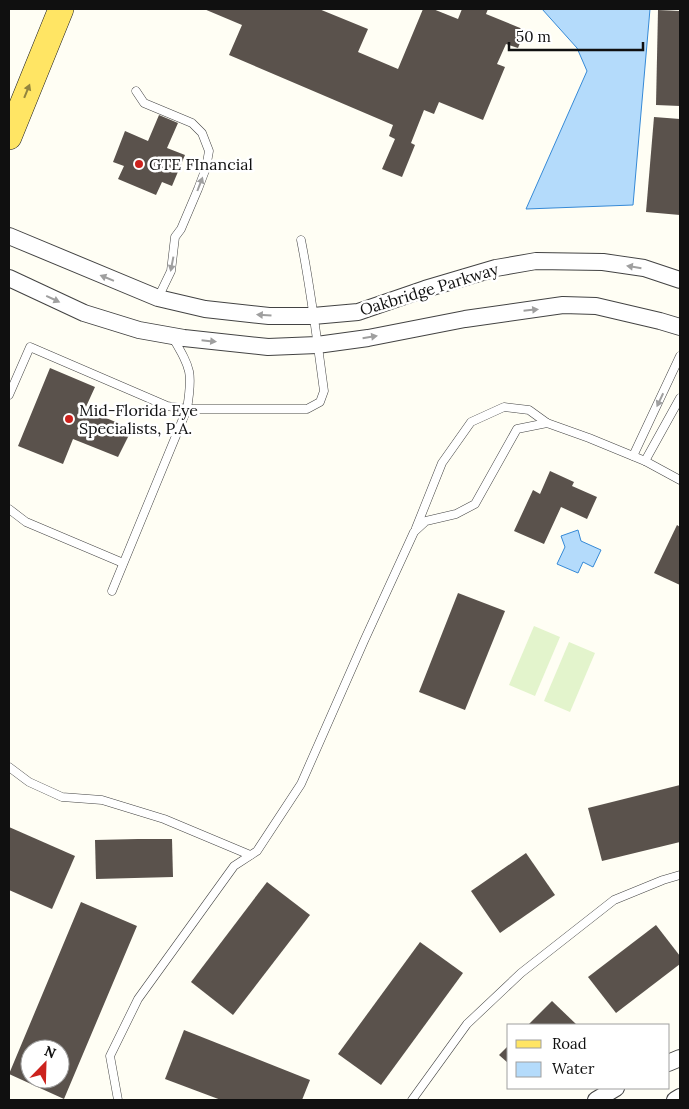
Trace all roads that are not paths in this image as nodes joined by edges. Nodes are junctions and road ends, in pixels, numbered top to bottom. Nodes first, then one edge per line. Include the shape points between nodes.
1 (61, 9) edge
2 (136, 90) dead end
3 (9, 137) edge
4 (9, 236) edge
5 (301, 240) dead end
6 (9, 278) edge
7 (680, 280) edge
8 (158, 298) junction
9 (313, 316) junction
10 (680, 327) edge
11 (172, 336) junction
12 (318, 345) junction
13 (680, 356) edge
14 (9, 396) edge
15 (680, 398) edge
16 (187, 409) junction
17 (547, 423) junction
18 (633, 456) junction
19 (645, 461) junction
20 (680, 480) edge
21 (9, 509) edge
22 (414, 532) junction
23 (123, 563) junction
24 (112, 591) dead end
25 (9, 768) edge
26 (250, 855) junction
27 (680, 875) edge
28 (614, 1089) edge
29 (680, 1097) edge
30 (118, 1100) edge
31 (412, 1100) edge
32 (596, 1100) edge
33 (675, 1100) edge

3 -> 1 main road
2 - 8 lane via 144,103 192,123 202,133 209,151 206,168 181,230 175,237 171,271
8 -> 4 street, Oakbridge Parkway
5 - 9 lane
6 -> 11 street, Oakbridge Parkway via 84,313 139,330
7 -> 9 street, Oakbridge Parkway via 644,268 603,262 536,261 496,268 358,312
9 -> 8 street, Oakbridge Parkway via 205,310
9 - 12 lane
12 -> 10 street, Oakbridge Parkway via 563,305 596,306
11 -> 12 street, Oakbridge Parkway via 268,347
11 - 16 lane via 190,372
12 - 16 lane via 324,391 320,402 307,410
13 -> 18 lane
14 - 16 lane via 30,347 167,406
15 - 19 lane
16 - 23 lane
17 - 18 lane
17 - 22 lane via 517,428 475,504 456,514 426,521
17 - 22 lane via 529,410 504,407 471,422 442,463
18 - 19 lane
19 - 20 lane
21 - 23 lane via 26,522
22 - 26 lane via 301,784 257,851
23 - 24 lane
25 - 26 lane via 29,782 62,797 102,800 164,819
26 - 30 lane via 234,866 138,999 110,1056
27 - 31 lane via 614,900 521,973 467,1024
28 - 32 street
29 - 33 street

